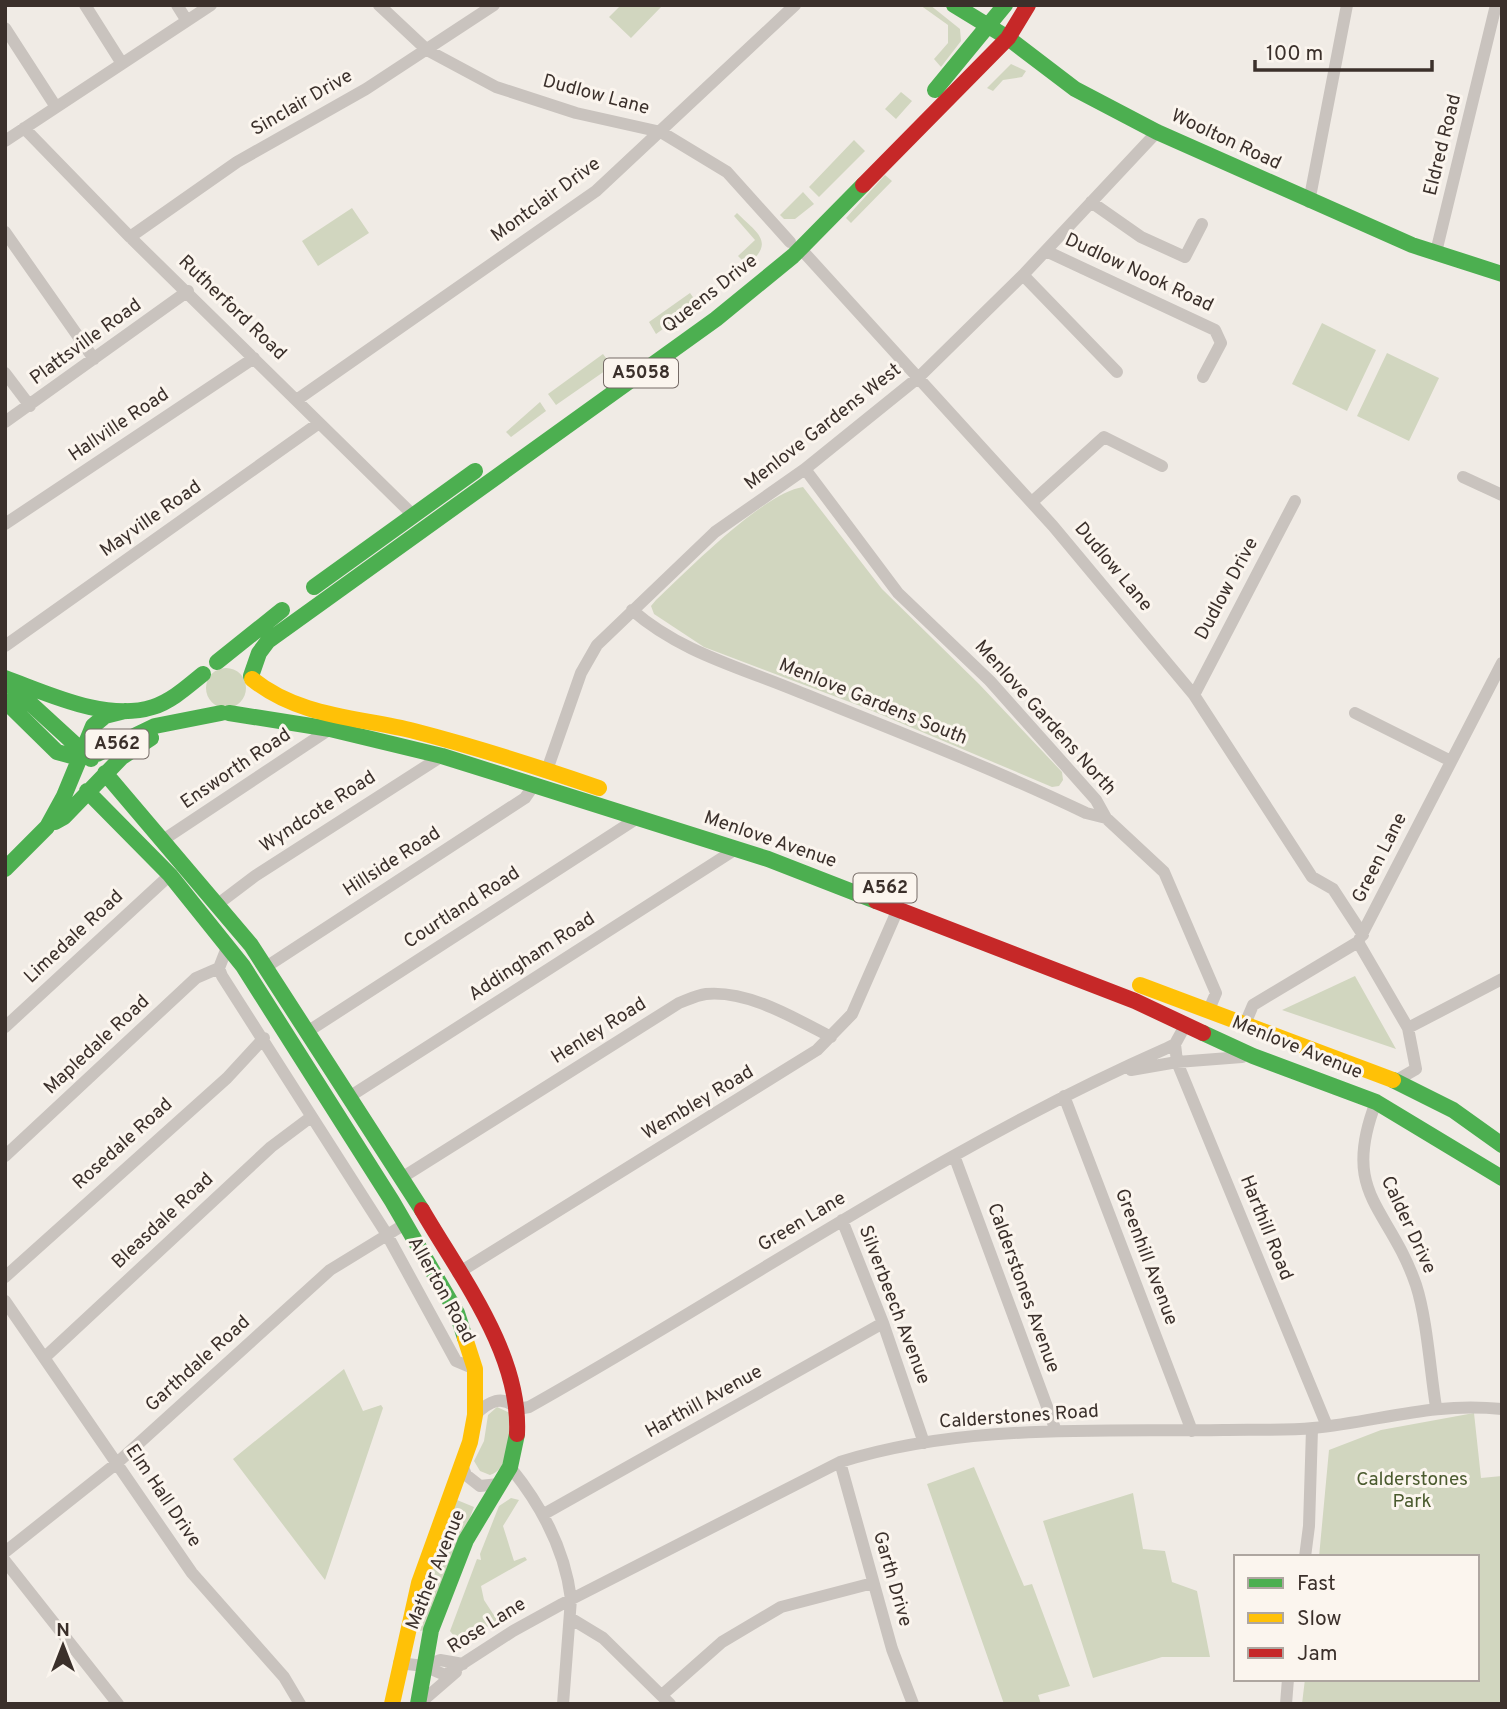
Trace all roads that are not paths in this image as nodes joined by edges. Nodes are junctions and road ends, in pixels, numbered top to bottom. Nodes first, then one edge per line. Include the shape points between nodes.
1 (85, 5) edge
2 (177, 5) edge
3 (211, 5) edge
4 (379, 5) edge
5 (494, 5) edge
6 (795, 5) edge
7 (954, 5) edge
8 (1005, 5) edge
9 (1028, 5) edge
10 (1347, 5) edge
11 (1496, 5) edge
12 (187, 20) junction
13 (989, 26) junction
14 (5, 28) edge
15 (1008, 38) junction
16 (427, 50) junction
17 (121, 62) junction
18 (56, 107) junction
19 (24, 128) junction
20 (661, 132) junction
21 (1157, 132) junction
22 (5, 141) edge
23 (1091, 202) junction
24 (1309, 202) junction
25 (1202, 224) dead end
26 (5, 232) edge
27 (130, 237) junction
28 (795, 245) junction
29 (1046, 251) junction
30 (1436, 252) junction
31 (1502, 274) edge
32 (1023, 275) junction
33 (188, 291) junction
34 (254, 358) junction
35 (94, 359) junction
36 (1117, 372) dead end
37 (5, 373) edge
38 (919, 377) junction
39 (1203, 377) dead end
40 (298, 399) junction
41 (30, 406) junction
42 (5, 422) edge
43 (319, 423) junction
44 (1162, 466) dead end
45 (804, 469) junction
46 (1463, 477) dead end
47 (1502, 495) edge
48 (1295, 501) dead end
49 (1032, 502) junction
50 (413, 515) junction
51 (5, 524) edge
52 (632, 610) junction
53 (5, 646) edge
54 (217, 662) junction
55 (1502, 663) edge
56 (203, 674) junction
57 (252, 677) junction
58 (5, 679) edge
59 (1194, 695) junction
60 (5, 701) edge
61 (127, 711) junction
62 (18, 713) junction
63 (225, 713) junction
64 (1355, 713) dead end
65 (177, 722) junction
66 (5, 725) edge
67 (330, 729) junction
68 (442, 756) junction
69 (81, 759) junction
70 (1451, 761) junction
71 (547, 770) junction
72 (96, 782) junction
73 (534, 785) junction
74 (107, 811) junction
75 (64, 817) junction
76 (638, 817) junction
77 (1106, 818) junction
78 (47, 827) junction
79 (163, 840) junction
80 (736, 849) junction
81 (156, 861) junction
82 (5, 869) edge
83 (170, 875) junction
84 (218, 904) junction
85 (898, 909) junction
86 (1360, 939) junction
87 (228, 945) junction
88 (265, 967) junction
89 (219, 968) junction
90 (1502, 979) edge
91 (1208, 1012) junction
92 (1186, 1024) junction
93 (1245, 1024) junction
94 (5, 1027) edge
95 (1408, 1028) junction
96 (307, 1032) junction
97 (1272, 1034) junction
98 (831, 1037) junction
99 (264, 1038) junction
100 (1175, 1044) junction
101 (1257, 1058) junction
102 (1177, 1062) junction
103 (1109, 1074) junction
104 (1397, 1081) junction
105 (1065, 1096) junction
106 (349, 1097) junction
107 (1376, 1102) junction
108 (312, 1118) junction
109 (1502, 1144) edge
110 (5, 1156) edge
111 (955, 1158) junction
112 (403, 1177) junction
113 (1502, 1178) edge
114 (842, 1220) junction
115 (405, 1224) junction
116 (386, 1233) junction
117 (458, 1273) junction
118 (5, 1277) edge
119 (5, 1301) edge
120 (883, 1323) junction
121 (44, 1358) junction
122 (475, 1369) junction
123 (510, 1377) joint
124 (1436, 1407) junction
125 (518, 1409) junction
126 (1502, 1409) edge
127 (475, 1415) junction
128 (1326, 1426) junction
129 (1312, 1429) junction
130 (1192, 1430) junction
131 (1056, 1431) junction
132 (925, 1443) junction
133 (840, 1462) junction
134 (117, 1463) junction
135 (462, 1465) junction
136 (510, 1467) junction
137 (499, 1484) junction
138 (544, 1514) junction
139 (5, 1552) edge
140 (1305, 1555) edge
141 (5, 1561) edge
142 (873, 1583) junction
143 (571, 1600) junction
144 (570, 1618) junction
145 (399, 1663) junction
146 (463, 1664) junction
147 (424, 1667) junction
148 (1289, 1681) edge
149 (666, 1699) edge
150 (910, 1703) edge
151 (118, 1704) edge
152 (300, 1704) edge
153 (392, 1704) edge
154 (418, 1704) edge
155 (563, 1704) edge
156 (1286, 1704) edge

1 - 17 street
2 - 12 street
3 - 12 street
4 - 16 street, Dudlow Lane
5 - 16 street, Sinclair Drive
6 - 20 street, Montclair Drive
7 - 13 main road, Woolton Road
8 - 13 main road, Queens Drive / A5058
9 - 15 main road, Queens Drive / A5058
10 - 24 street
11 - 30 street, Eldred Road
12 - 17 street
13 - 15 main road, Woolton Road
13 - 28 main road, Queens Drive / A5058 via 898,135
14 - 18 street
15 - 21 main road, Woolton Road via 1075,89
15 - 28 main road, Queens Drive / A5058
16 - 20 street, Dudlow Lane via 496,87 576,113
16 - 27 street, Sinclair Drive via 237,162
17 - 18 street
18 - 19 street
19 - 22 street
19 - 27 street, Rutherford Road
20 - 28 street, Dudlow Lane via 727,172
20 - 40 street, Montclair Drive via 596,191
21 - 23 street, Menlove Gardens West
21 - 24 main road, Woolton Road
23 - 25 street via 1141,237 1185,257
23 - 29 street, Menlove Gardens West
24 - 30 main road, Woolton Road
26 - 35 street
27 - 33 street, Rutherford Road
28 - 38 street, Dudlow Lane
28 - 50 main road, Queens Drive / A5058
28 - 57 main road, Queens Drive / A5058 via 716,319 268,641
29 - 32 street, Menlove Gardens West
29 - 39 street, Dudlow Nook Road via 1215,330 1221,343
30 - 31 main road, Woolton Road
32 - 36 street
32 - 38 street, Menlove Gardens West
33 - 34 street, Rutherford Road
33 - 35 street, Plattsville Road
34 - 40 street, Rutherford Road
34 - 51 street, Hallville Road
35 - 41 street, Plattsville Road
37 - 41 street
38 - 45 street, Menlove Gardens West
38 - 49 street, Dudlow Lane
40 - 43 street, Rutherford Road
41 - 42 street, Plattsville Road
43 - 50 street, Rutherford Road
43 - 53 street, Mayville Road
44 - 49 street via 1104,437
45 - 52 street, Menlove Gardens West via 715,532
45 - 77 street, Menlove Gardens North via 898,593 990,681 1096,800
46 - 47 street
48 - 59 street, Dudlow Drive
49 - 59 street, Dudlow Lane
50 - 54 main road, Queens Drive / A5058
52 - 71 street, Menlove Gardens West via 597,645 581,673
52 - 77 street, Menlove Gardens South via 702,656 854,713
54 - 56 main road, A562
54 - 57 main road, A562 via 240,664
55 - 70 street, Green Lane
56 - 61 main road, A562 via 171,699
56 - 63 main road via 202,698
57 - 63 main road via 249,701 243,708
57 - 71 main road, Menlove Avenue / A562 via 273,696 300,707 409,730
58 - 61 main road, A562 via 77,702
58 - 69 main road, Allerton Road
59 - 86 street, Dudlow Lane via 1312,877 1333,889
60 - 62 main road, A562
61 - 69 main road via 99,719
62 - 66 street
62 - 69 main road, A562 via 57,752
63 - 65 main road, A562
63 - 67 main road, Menlove Avenue / A562
64 - 70 street
65 - 69 main road, A562 via 137,733
65 - 72 main road via 135,747
67 - 68 main road, Menlove Avenue / A562
67 - 79 street, Ensworth Road
68 - 73 main road, Menlove Avenue / A562
68 - 84 street, Wyndcote Road
69 - 72 main road, Allerton Road
69 - 72 main road, Allerton Road
69 - 78 main road
70 - 86 street, Green Lane
71 - 91 main road, Menlove Avenue / A562 via 735,831
72 - 74 main road, Allerton Road
72 - 75 main road
72 - 79 main road, Allerton Road
72 - 81 main road
73 - 76 main road, Menlove Avenue / A562
73 - 88 street, Hillside Road via 525,798
74 - 75 main road via 89,808
74 - 81 main road, Allerton Road
75 - 78 main road
76 - 80 main road, Menlove Avenue / A562
76 - 96 street, Courtland Road
77 - 91 street, Menlove Gardens North via 1164,872 1216,993
78 - 82 main road
79 - 84 main road, Allerton Road
80 - 85 main road, Menlove Avenue / A562
80 - 106 street, Addingham Road
81 - 83 main road, Allerton Road
83 - 87 main road, Allerton Road
83 - 94 street, Limedale Road
84 - 88 main road, Allerton Road
85 - 92 main road, Menlove Avenue / A562
85 - 98 street, Wembley Road via 852,1014
86 - 93 street via 1253,1005
86 - 95 street, Dudlow Lane
87 - 89 street
87 - 115 main road, Allerton Road
88 - 96 main road, Allerton Road
89 - 99 street, Allerton Road
89 - 110 street, Mapledale Road via 196,978
90 - 95 street
91 - 92 main road
91 - 93 main road, Menlove Avenue / A562
92 - 100 street
92 - 101 main road, Menlove Avenue / A562
93 - 97 main road, Menlove Avenue / A562
95 - 104 street, Dudlow Lane via 1416,1069
96 - 106 main road, Allerton Road
97 - 101 main road
97 - 104 main road, Menlove Avenue / A562
98 - 112 street, Henley Road via 765,1006 730,995 704,994 679,1003
98 - 117 street, Wembley Road via 786,1071
99 - 108 street, Allerton Road
99 - 118 street, Rosedale Road via 227,1078
100 - 102 street, Harthill Road
100 - 103 street, Green Lane
101 - 102 street, Green Lane
101 - 107 main road, Menlove Avenue / A562
102 - 103 street, Green Lane
102 - 128 street, Harthill Road
103 - 105 street, Green Lane
104 - 109 main road, Menlove Avenue / A562 via 1453,1110
105 - 111 street, Green Lane
105 - 130 street, Greenhill Avenue
106 - 112 main road, Allerton Road
107 - 113 main road, Menlove Avenue / A562
107 - 124 street, Calder Drive via 1366,1128 1361,1165 1367,1192 1416,1286
108 - 116 street, Allerton Road
108 - 121 street, Bleasdale Road via 262,1156
111 - 114 street, Green Lane
111 - 131 street, Calderstones Avenue
112 - 117 main road, Allerton Road
114 - 120 street, Silverbeech Avenue
114 - 125 street, Green Lane via 563,1388
115 - 116 street, Garthdale Road
115 - 122 main road, Allerton Road via 457,1313
116 - 122 street, Allerton Road via 456,1361
116 - 134 street, Garthdale Road via 330,1270
117 - 123 main road, Allerton Road
119 - 121 street, Elm Hall Drive
120 - 132 street, Silverbeech Avenue
120 - 138 street, Harthill Avenue
121 - 134 street, Elm Hall Drive
122 - 127 main road, Mather Avenue
123 - 125 main road, Mather Avenue
124 - 126 street, Calderstones Road
124 - 128 street, Calderstones Road
125 - 127 street via 509,1401 496,1400
125 - 136 main road, Mather Avenue via 519,1429
127 - 135 main road, Mather Avenue
128 - 129 street, Calderstones Road
129 - 130 street, Calderstones Road
129 - 140 street
130 - 131 street, Calderstones Road
131 - 132 street, Calderstones Road
132 - 133 street, Calderstones Road
133 - 142 street, Garth Drive
133 - 143 street, Calderstones Road
134 - 139 street, Garthdale Road
134 - 152 street, Elm Hall Drive via 192,1573 284,1677
135 - 137 street via 480,1486
135 - 145 main road, Mather Avenue via 419,1583
136 - 137 main road, Mather Avenue
136 - 138 street
137 - 147 main road, Mather Avenue via 466,1540 431,1630
138 - 143 street
141 - 151 street
142 - 149 street via 781,1607 722,1642
142 - 150 street, Garth Drive
143 - 144 street
143 - 146 street, Rose Lane
144 - 149 street via 603,1638
144 - 155 street
145 - 147 street
145 - 153 main road, Mather Avenue
146 - 147 street via 440,1660
146 - 154 street, Rose Lane
147 - 154 main road, Mather Avenue
148 - 156 street

